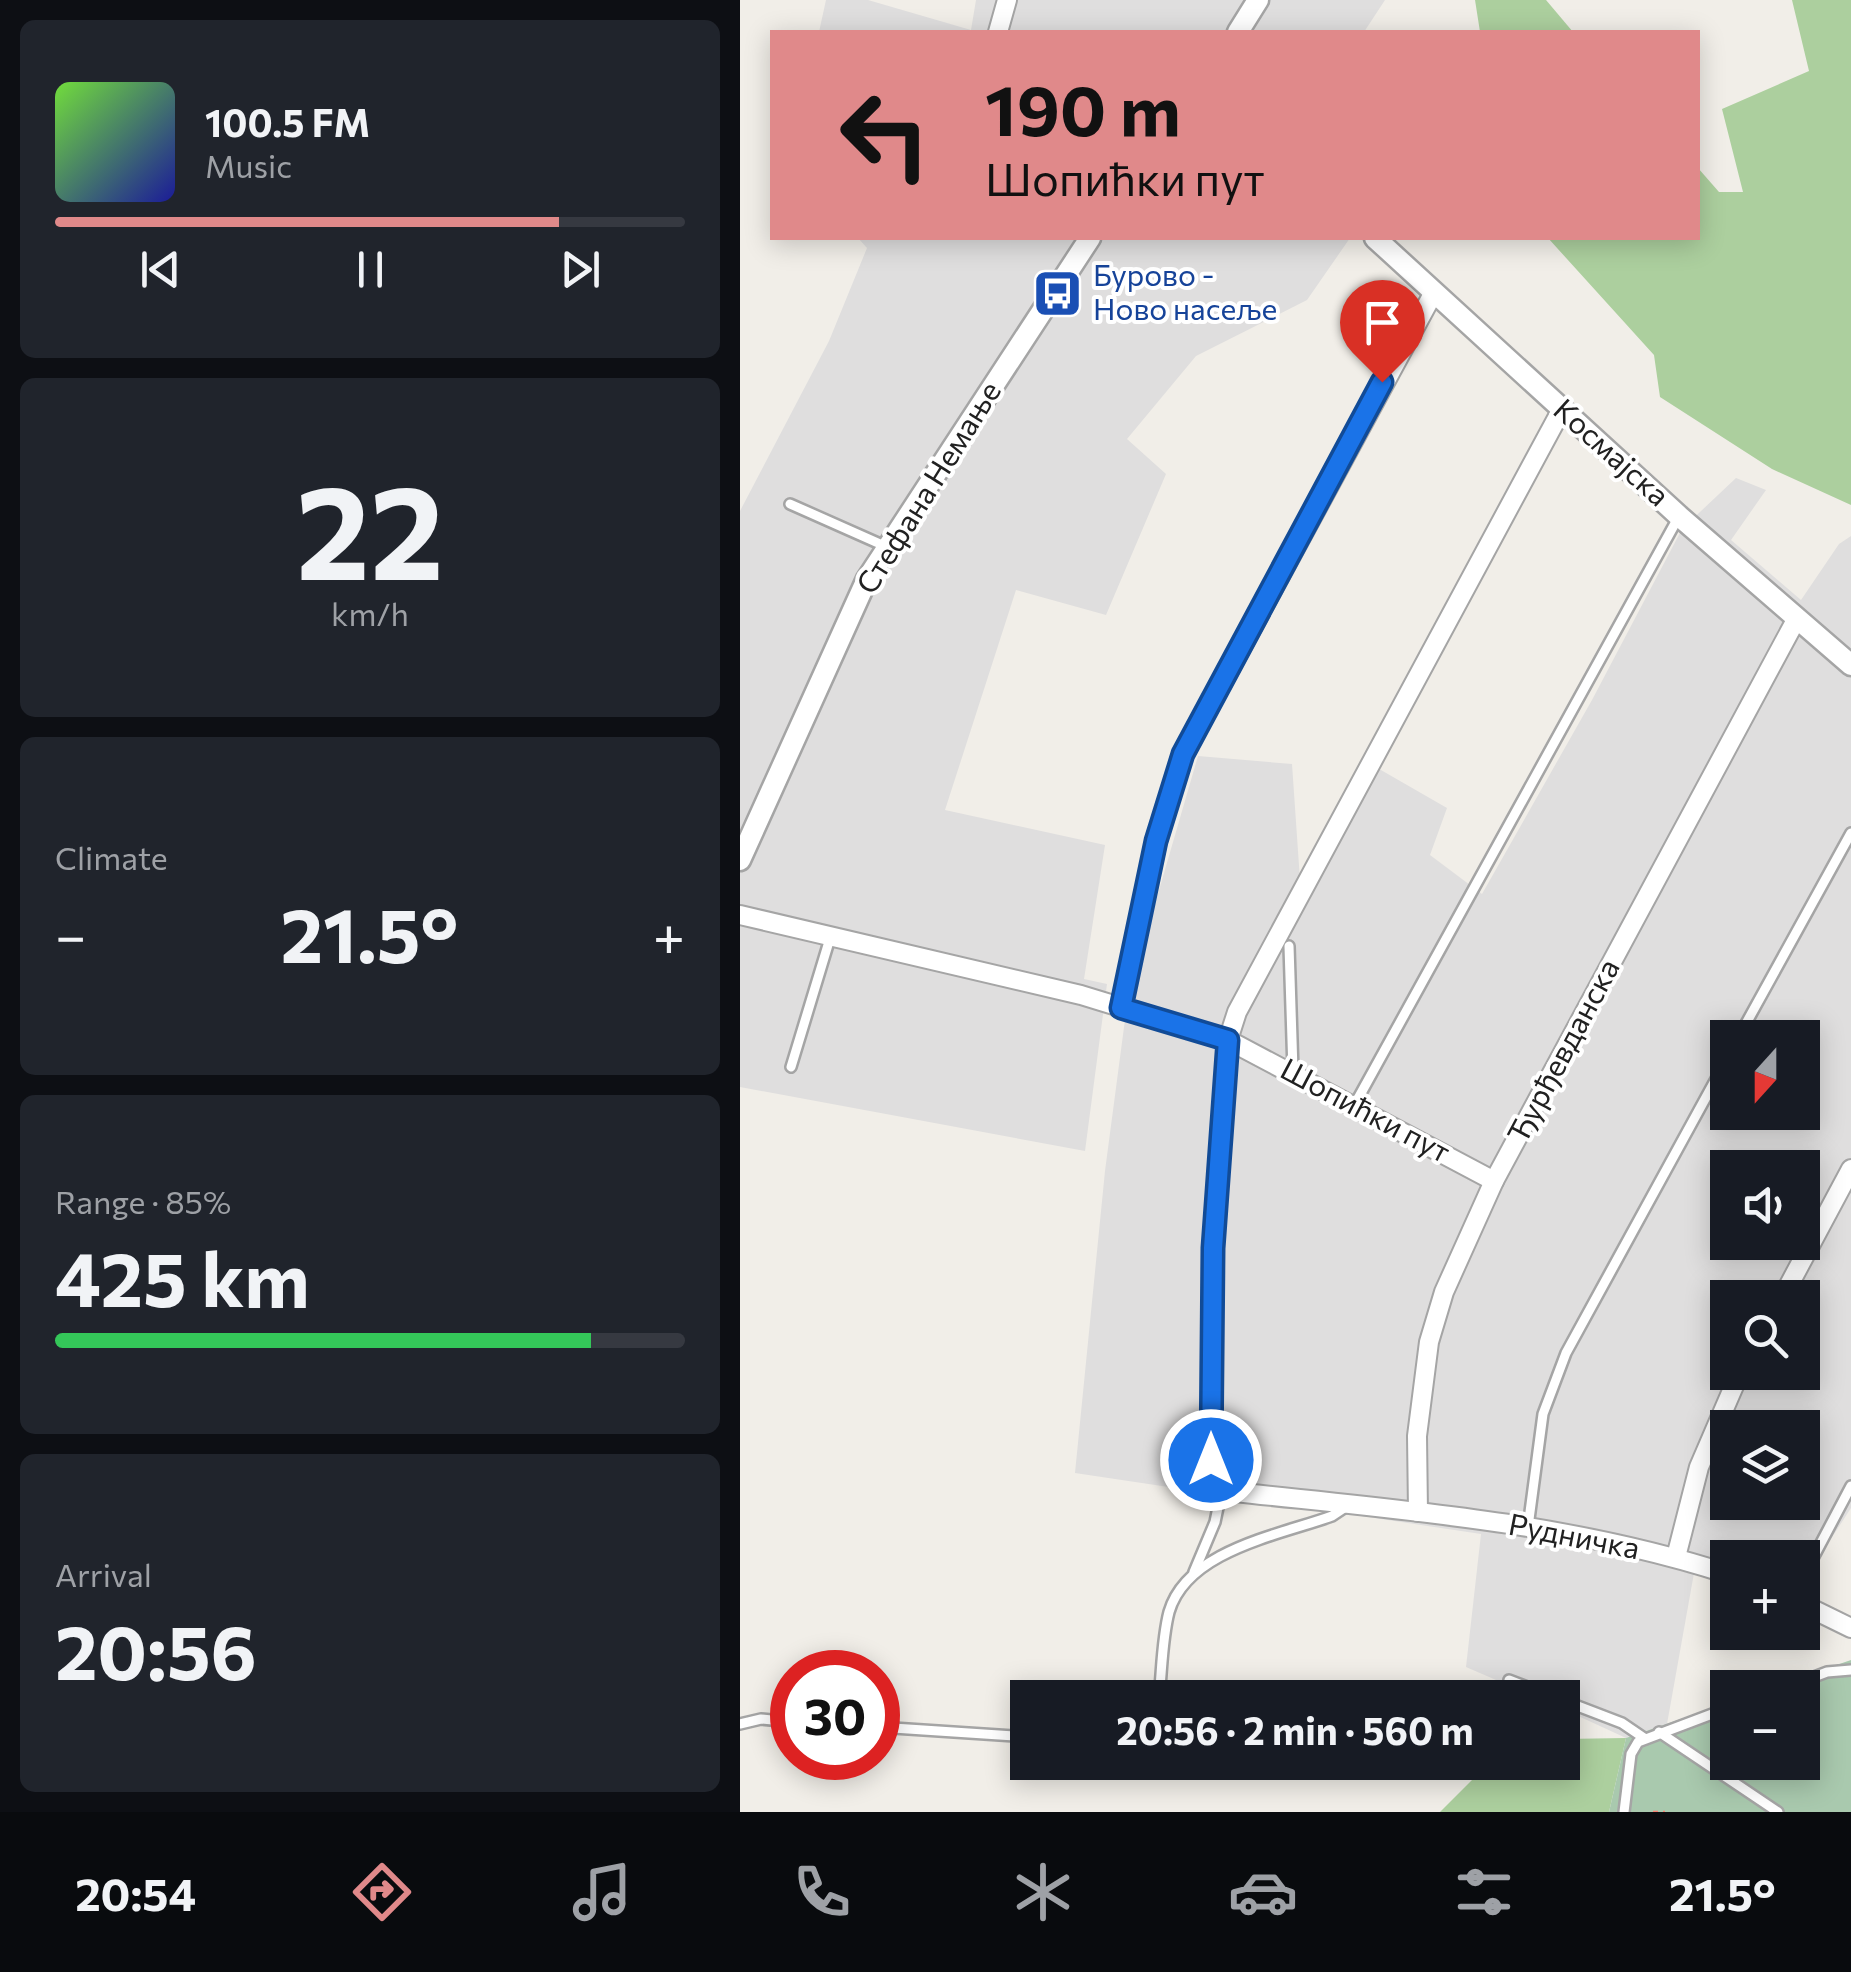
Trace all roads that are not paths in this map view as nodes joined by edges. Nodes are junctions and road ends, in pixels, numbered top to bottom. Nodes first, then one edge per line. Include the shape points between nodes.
1 (1007, 0) edge
2 (1258, 0) edge
3 (999, 30) edge
4 (1239, 30) edge
5 (1089, 240) edge
6 (1377, 240) edge
7 (1434, 292) junction
8 (1562, 409) junction
9 (790, 504) dead end
10 (1679, 516) junction
11 (887, 547) junction
12 (1797, 618) junction
13 (1851, 665) edge
14 (1851, 834) edge
15 (740, 860) edge
16 (740, 915) edge
17 (831, 935) junction
18 (1289, 946) dead end
19 (1121, 1008) junction
20 (1748, 1020) edge
21 (1228, 1040) junction
22 (792, 1067) dead end
23 (1294, 1071) junction
24 (1710, 1090) edge
25 (1355, 1104) junction
26 (1851, 1169) edge
27 (1494, 1180) junction
28 (1792, 1280) edge
29 (1732, 1390) edge
30 (1851, 1486) edge
31 (1222, 1488) junction
32 (1350, 1504) junction
33 (1418, 1512) junction
34 (1528, 1527) junction
35 (1820, 1545) edge
36 (1676, 1557) junction
37 (1710, 1568) edge
38 (1193, 1574) junction
39 (1820, 1613) edge
40 (1851, 1628) edge
41 (1851, 1670) edge
42 (1820, 1678) edge
43 (1161, 1680) edge
44 (1580, 1707) edge
45 (1710, 1714) edge
46 (770, 1720) edge
47 (740, 1724) edge
48 (900, 1729) edge
49 (1658, 1732) junction
50 (1010, 1737) edge
51 (1644, 1738) junction
52 (1624, 1812) edge
53 (1778, 1812) edge

1 - 3 street
2 - 4 street
5 - 11 street, Стефана Немање
6 - 7 street, Космајска
7 - 8 street, Космајска
7 - 19 street via 1183,754 1156,841
8 - 10 street, Космајска
8 - 21 street via 1264,957
9 - 11 lane
10 - 12 street, Космајска
10 - 25 lane
11 - 15 street, Стефана Немање
12 - 13 street, Космајска
12 - 27 street, Ђурђевданска
14 - 20 lane
16 - 17 street, Шопићки пут
17 - 19 street, Шопићки пут
17 - 22 lane
18 - 23 lane
19 - 21 street, Шопићки пут
21 - 23 street, Шопићки пут
21 - 31 street via 1211,1332 1211,1475
23 - 25 street, Шопићки пут
24 - 34 lane via 1566,1354 1543,1414
25 - 27 street, Шопићки пут
26 - 28 street
27 - 33 street, Ђурђевданска via 1429,1342 1417,1436
29 - 36 street via 1699,1468
30 - 35 lane
31 - 32 street, Рудничка
31 - 38 lane via 1216,1522
32 - 33 street, Рудничка
32 - 38 lane
33 - 34 street, Рудничка
34 - 36 street, Рудничка
36 - 37 street, Рудничка
38 - 43 lane via 1169,1612
39 - 40 street
41 - 42 lane
44 - 51 lane
45 - 49 lane
46 - 47 lane
48 - 50 lane
49 - 51 lane
49 - 53 lane
51 - 52 lane via 1631,1754

